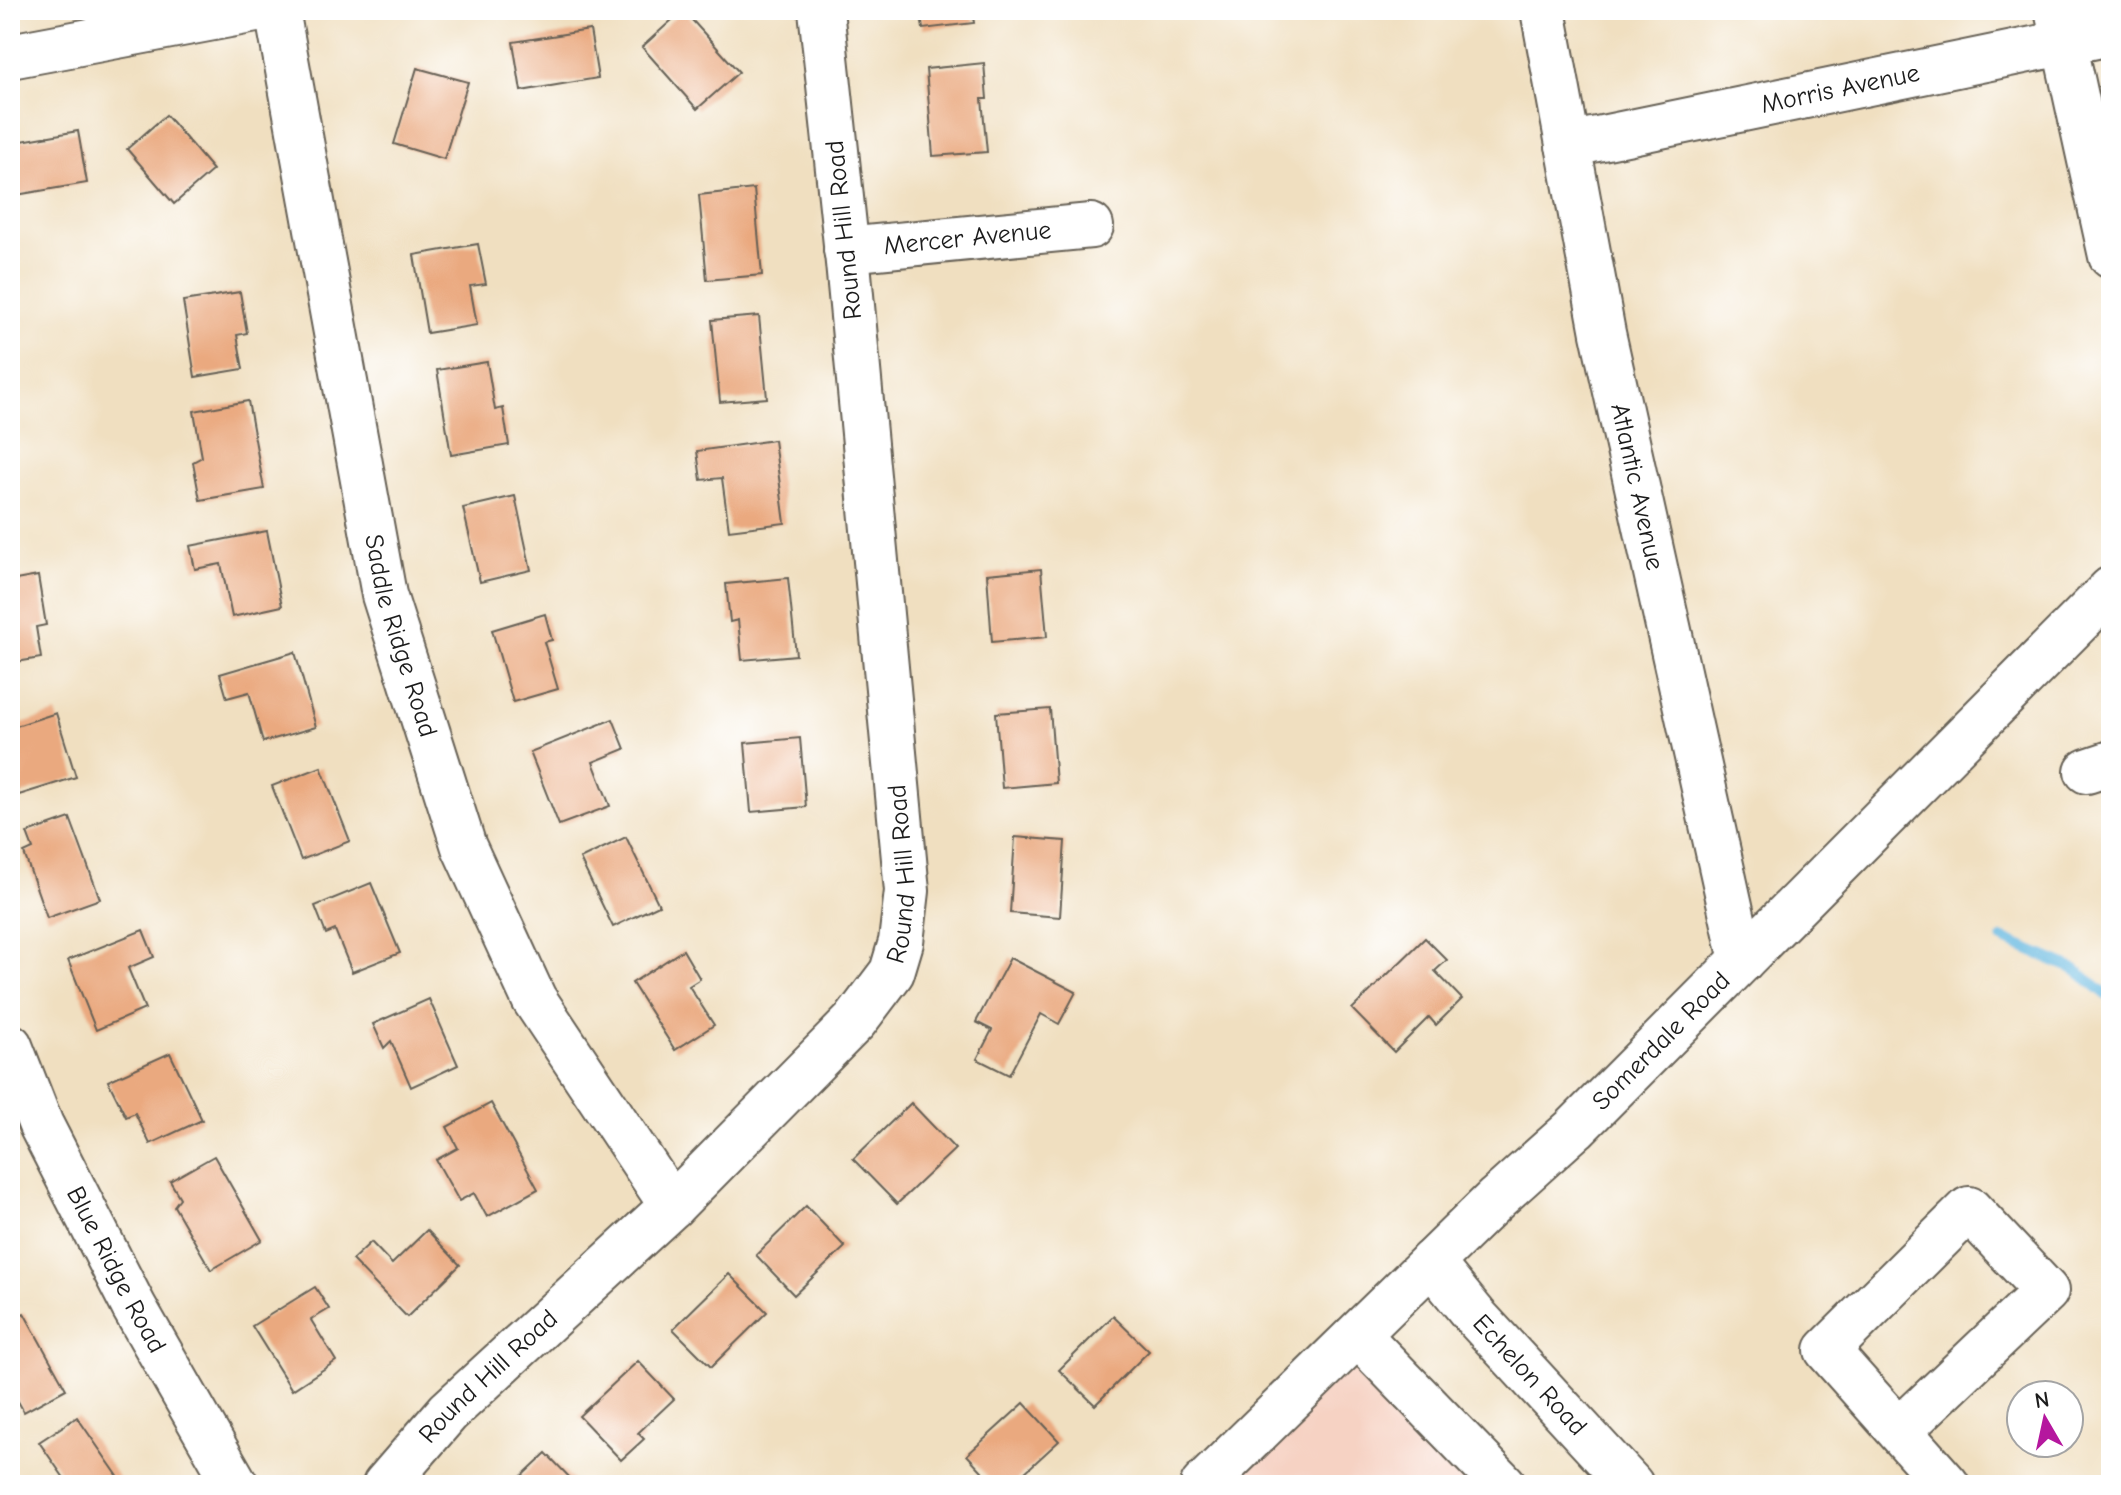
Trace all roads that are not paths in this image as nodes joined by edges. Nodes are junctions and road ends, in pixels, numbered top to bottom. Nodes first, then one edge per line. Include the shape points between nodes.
1 (256, 10) edge
2 (277, 10) edge
3 (821, 10) edge
4 (1543, 10) edge
5 (2061, 26) edge
6 (2111, 33) edge
7 (10, 56) edge
8 (1568, 145) junction
9 (1091, 226) dead end
10 (846, 250) junction
11 (2111, 256) edge
12 (2111, 589) edge
13 (1742, 960) junction
14 (10, 1046) edge
15 (672, 1206) junction
16 (1431, 1262) junction
17 (1358, 1335) junction
18 (1899, 1431) junction
19 (236, 1485) edge
20 (385, 1485) edge
21 (1203, 1485) edge
22 (1504, 1485) edge
23 (1631, 1485) edge
24 (1947, 1485) edge

1 - 7 street
2 - 15 street, Saddle Ridge Road via 384,595 464,847 534,999
3 - 10 street, Round Hill Road
4 - 8 street, Atlantic Avenue
5 - 6 street, Morris Avenue
5 - 8 street, Morris Avenue
5 - 11 street
8 - 13 street, Atlantic Avenue via 1603,333
9 - 10 street, Mercer Avenue
10 - 15 street, Round Hill Road via 907,891 901,942 892,972 855,1021
12 - 13 street, Somerdale Road
13 - 16 street, Somerdale Road via 1575,1128
14 - 19 street, Blue Ridge Road via 41,1125 134,1307
15 - 20 street, Round Hill Road via 448,1412
16 - 17 street, Somerdale Road
16 - 23 street, Echelon Road
17 - 21 street, Somerdale Road
17 - 22 street
18 - 18 street via 2046,1291 1969,1209 1827,1350
18 - 24 street

